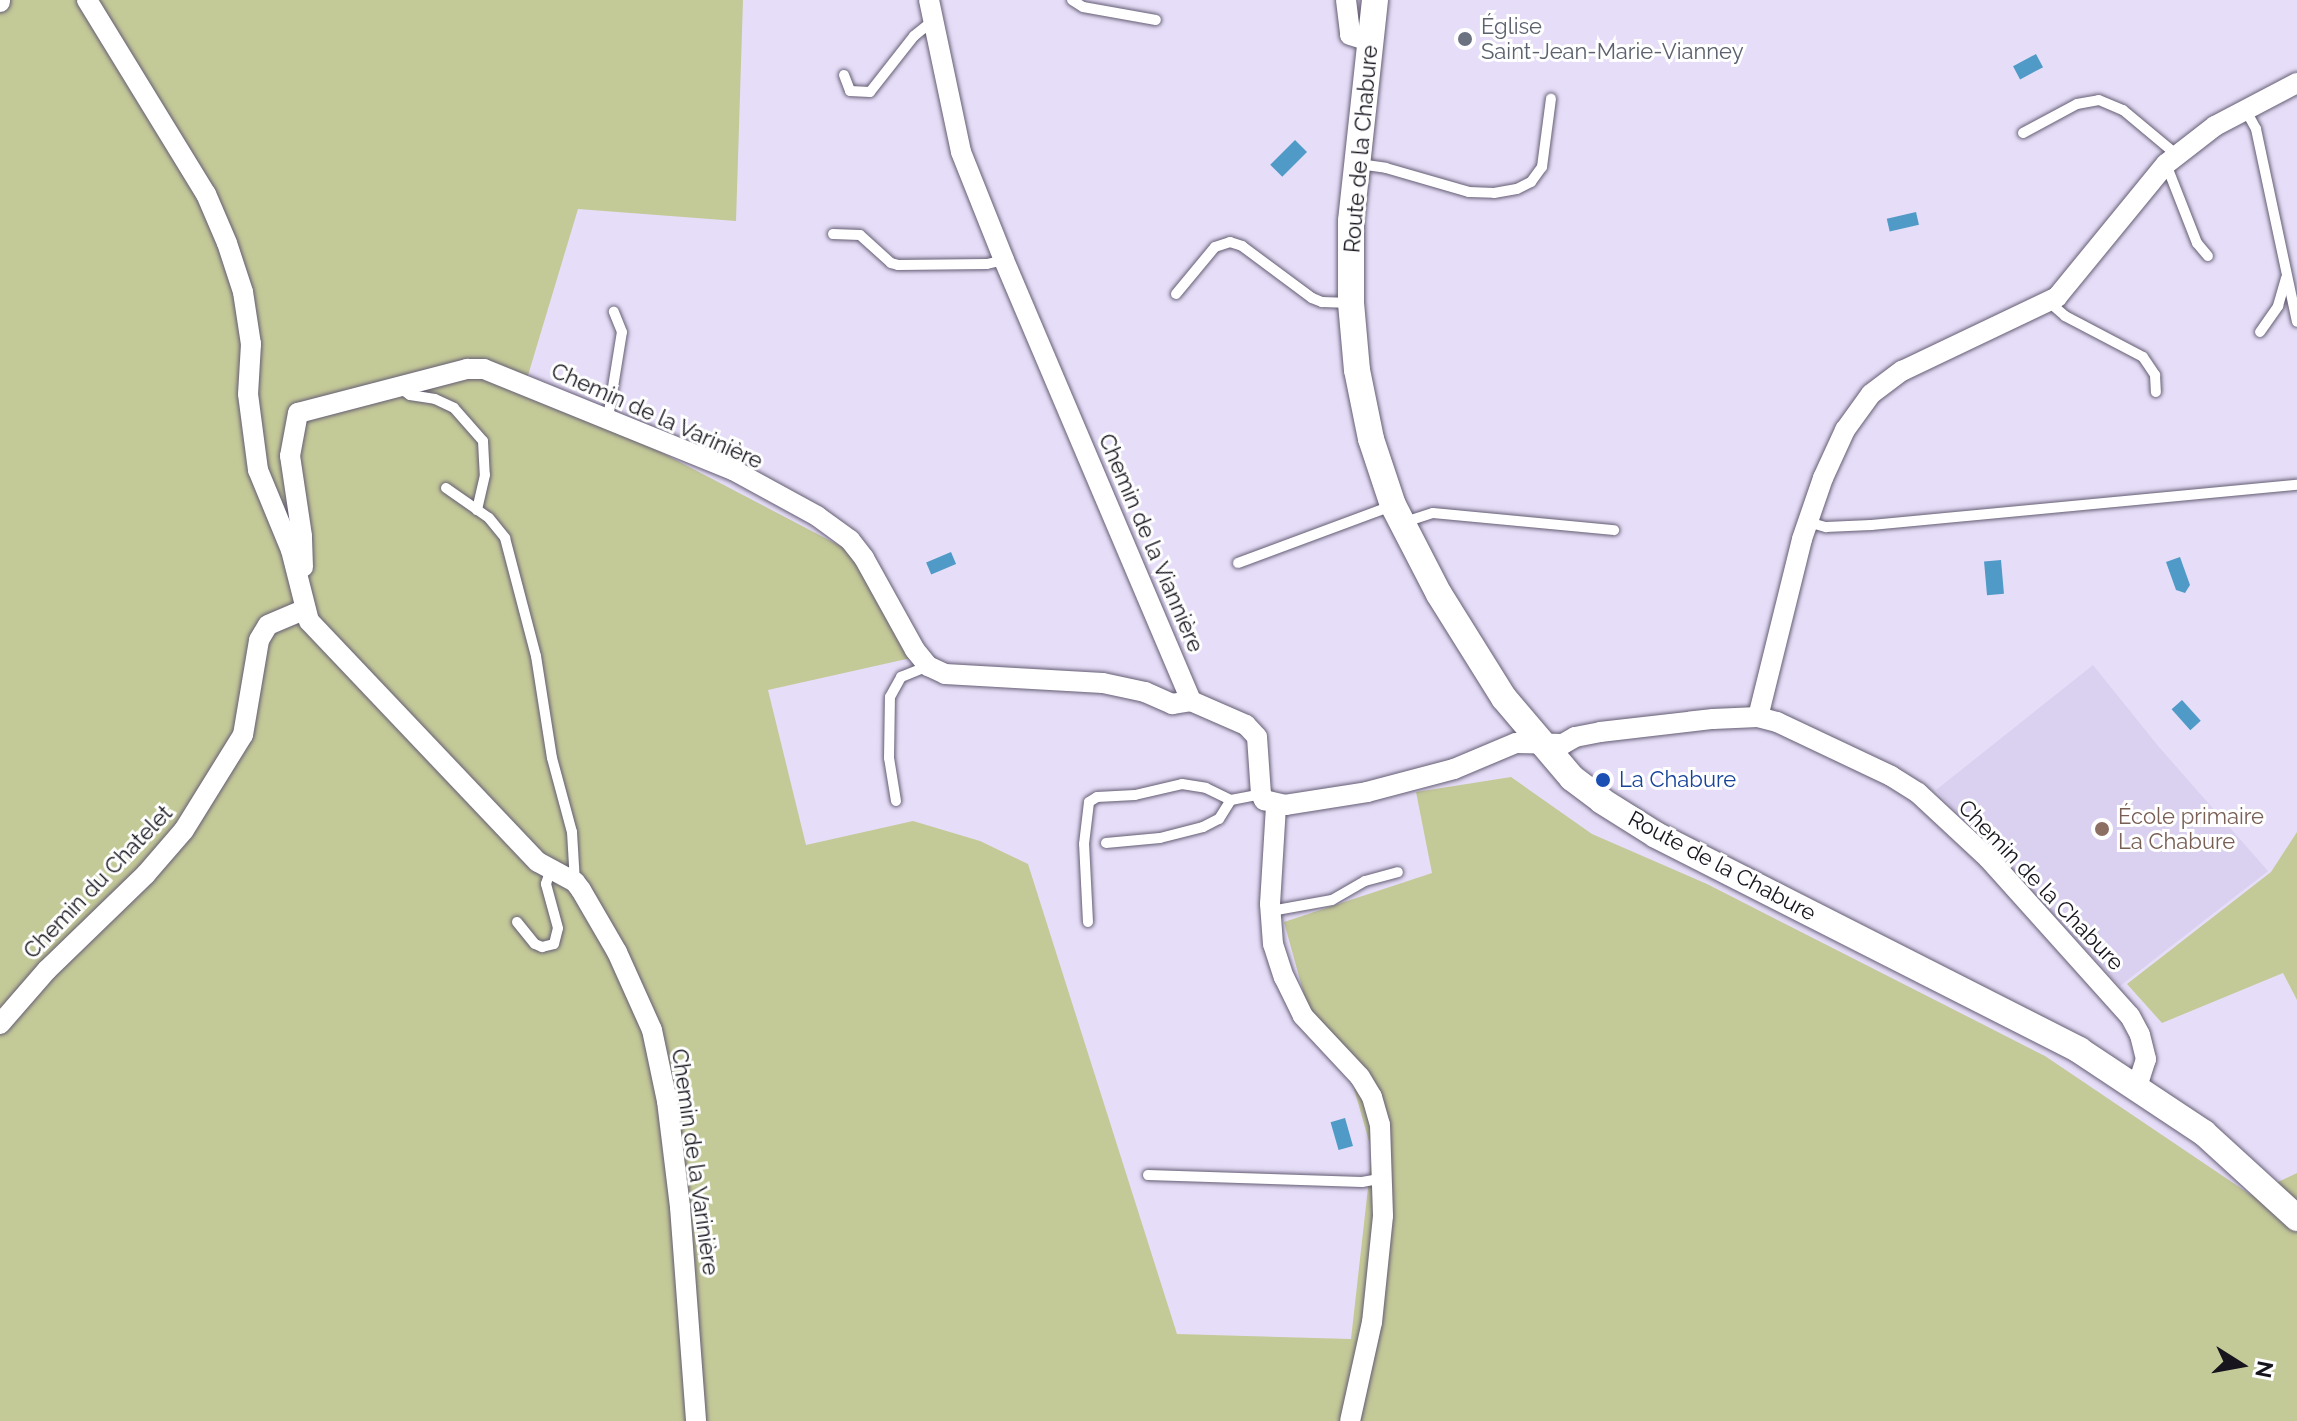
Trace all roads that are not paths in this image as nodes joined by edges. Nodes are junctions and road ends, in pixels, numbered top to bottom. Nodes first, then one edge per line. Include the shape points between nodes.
1 (87, 0) edge
2 (929, 0) edge
3 (1072, 0) edge
4 (1346, 0) edge
5 (1375, 0) edge
6 (934, 20) junction
7 (1156, 20) dead end
8 (1370, 41) junction
9 (844, 75) dead end
10 (2297, 83) edge
11 (1551, 99) dead end
12 (2245, 109) junction
13 (2023, 133) dead end
14 (2171, 160) junction
15 (1357, 164) junction
16 (833, 234) dead end
17 (2208, 256) dead end
18 (1004, 260) junction
19 (2287, 272) junction
20 (1176, 294) dead end
21 (2049, 302) junction
22 (1351, 303) junction
23 (614, 312) dead end
24 (2297, 322) edge
25 (2260, 332) dead end
26 (399, 386) junction
27 (2156, 392) dead end
28 (608, 418) junction
29 (2297, 485) edge
30 (446, 488) dead end
31 (477, 510) junction
32 (1398, 514) junction
33 (1808, 522) junction
34 (1614, 530) dead end
35 (1238, 563) dead end
36 (302, 600) junction
37 (928, 666) junction
38 (1191, 701) junction
39 (1758, 717) junction
40 (1540, 744) junction
41 (1231, 800) junction
42 (1268, 800) junction
43 (896, 801) dead end
44 (1106, 843) dead end
45 (550, 871) junction
46 (1398, 872) dead end
47 (575, 882) junction
48 (1271, 911) junction
49 (517, 922) dead end
50 (1088, 922) dead end
51 (0, 1024) edge
52 (2137, 1087) junction
53 (1148, 1175) dead end
54 (1384, 1178) junction
55 (2297, 1218) edge
56 (696, 1421) edge
57 (1350, 1421) edge

1 - 36 street via 206,194 227,243 243,292 251,344 248,394 258,470 291,550
2 - 6 street, Chemin de la Viannière
3 - 7 lane via 1083,7
4 - 8 street via 1350,35
5 - 8 main road, Route de la Chabure
6 - 9 lane via 914,36 870,92 850,91
6 - 18 street, Chemin de la Viannière via 961,152
8 - 15 main road, Route de la Chabure
10 - 12 street
11 - 15 lane via 1542,167 1517,189 1469,192
12 - 14 street
12 - 19 lane via 2256,129
13 - 14 lane via 2077,104 2099,100 2123,110
14 - 17 lane via 2197,243
14 - 21 street
15 - 22 main road, Route de la Chabure
16 - 18 lane via 860,235 898,265
18 - 38 street, Chemin de la Viannière
19 - 24 lane
19 - 25 lane via 2278,306
20 - 22 lane via 1215,247 1230,242 1312,298
21 - 27 lane via 2065,316 2143,357 2155,375
21 - 33 street via 1902,371 1871,394 1845,430
22 - 32 main road, Route de la Chabure via 1371,439
23 - 28 lane via 622,332
26 - 28 street, Chemin de la Varinière via 484,369
26 - 31 lane via 410,395 454,408 479,433 486,451
26 - 36 street, Chemin de la Varinière via 298,413 290,456 302,536
28 - 37 street, Chemin de la Varinière via 733,470 850,540
29 - 33 lane via 1871,525 1826,527
30 - 31 lane, Chemin de la Varinière
31 - 47 lane, Chemin de la Varinière via 505,538 536,656 552,758 572,832
32 - 34 lane
32 - 35 lane
32 - 40 main road, Route de la Chabure via 1470,647
33 - 39 street
36 - 45 street via 309,621 338,654
36 - 51 street, Chemin du Chatelet via 268,625 259,640 243,735 184,830
37 - 38 street via 966,677 1103,683 1172,704
37 - 43 lane via 901,677 890,697 889,758
38 - 42 street via 1246,725 1257,737
39 - 40 street, Chemin de la Chabure via 1666,724
39 - 52 street, Chemin de la Chabure via 1877,769 1918,793 1988,858 2118,1001 2140,1035 2146,1059
40 - 42 street via 1516,743 1454,769 1367,792
40 - 52 main road, Route de la Chabure via 1572,778 1656,835 2018,1018
41 - 42 lane
41 - 44 lane via 1219,819 1203,827
41 - 50 lane via 1182,784 1097,797 1086,808
42 - 48 street
45 - 47 street
45 - 49 lane via 547,893 558,928 554,944 535,944
46 - 48 lane via 1365,881 1332,900
47 - 56 street, Chemin de la Varinière via 617,952 655,1044 680,1207
48 - 54 street via 1273,944 1295,1003 1372,1097
52 - 55 main road, Route de la Chabure via 2204,1133
53 - 54 lane via 1362,1182
54 - 57 street via 1372,1322

